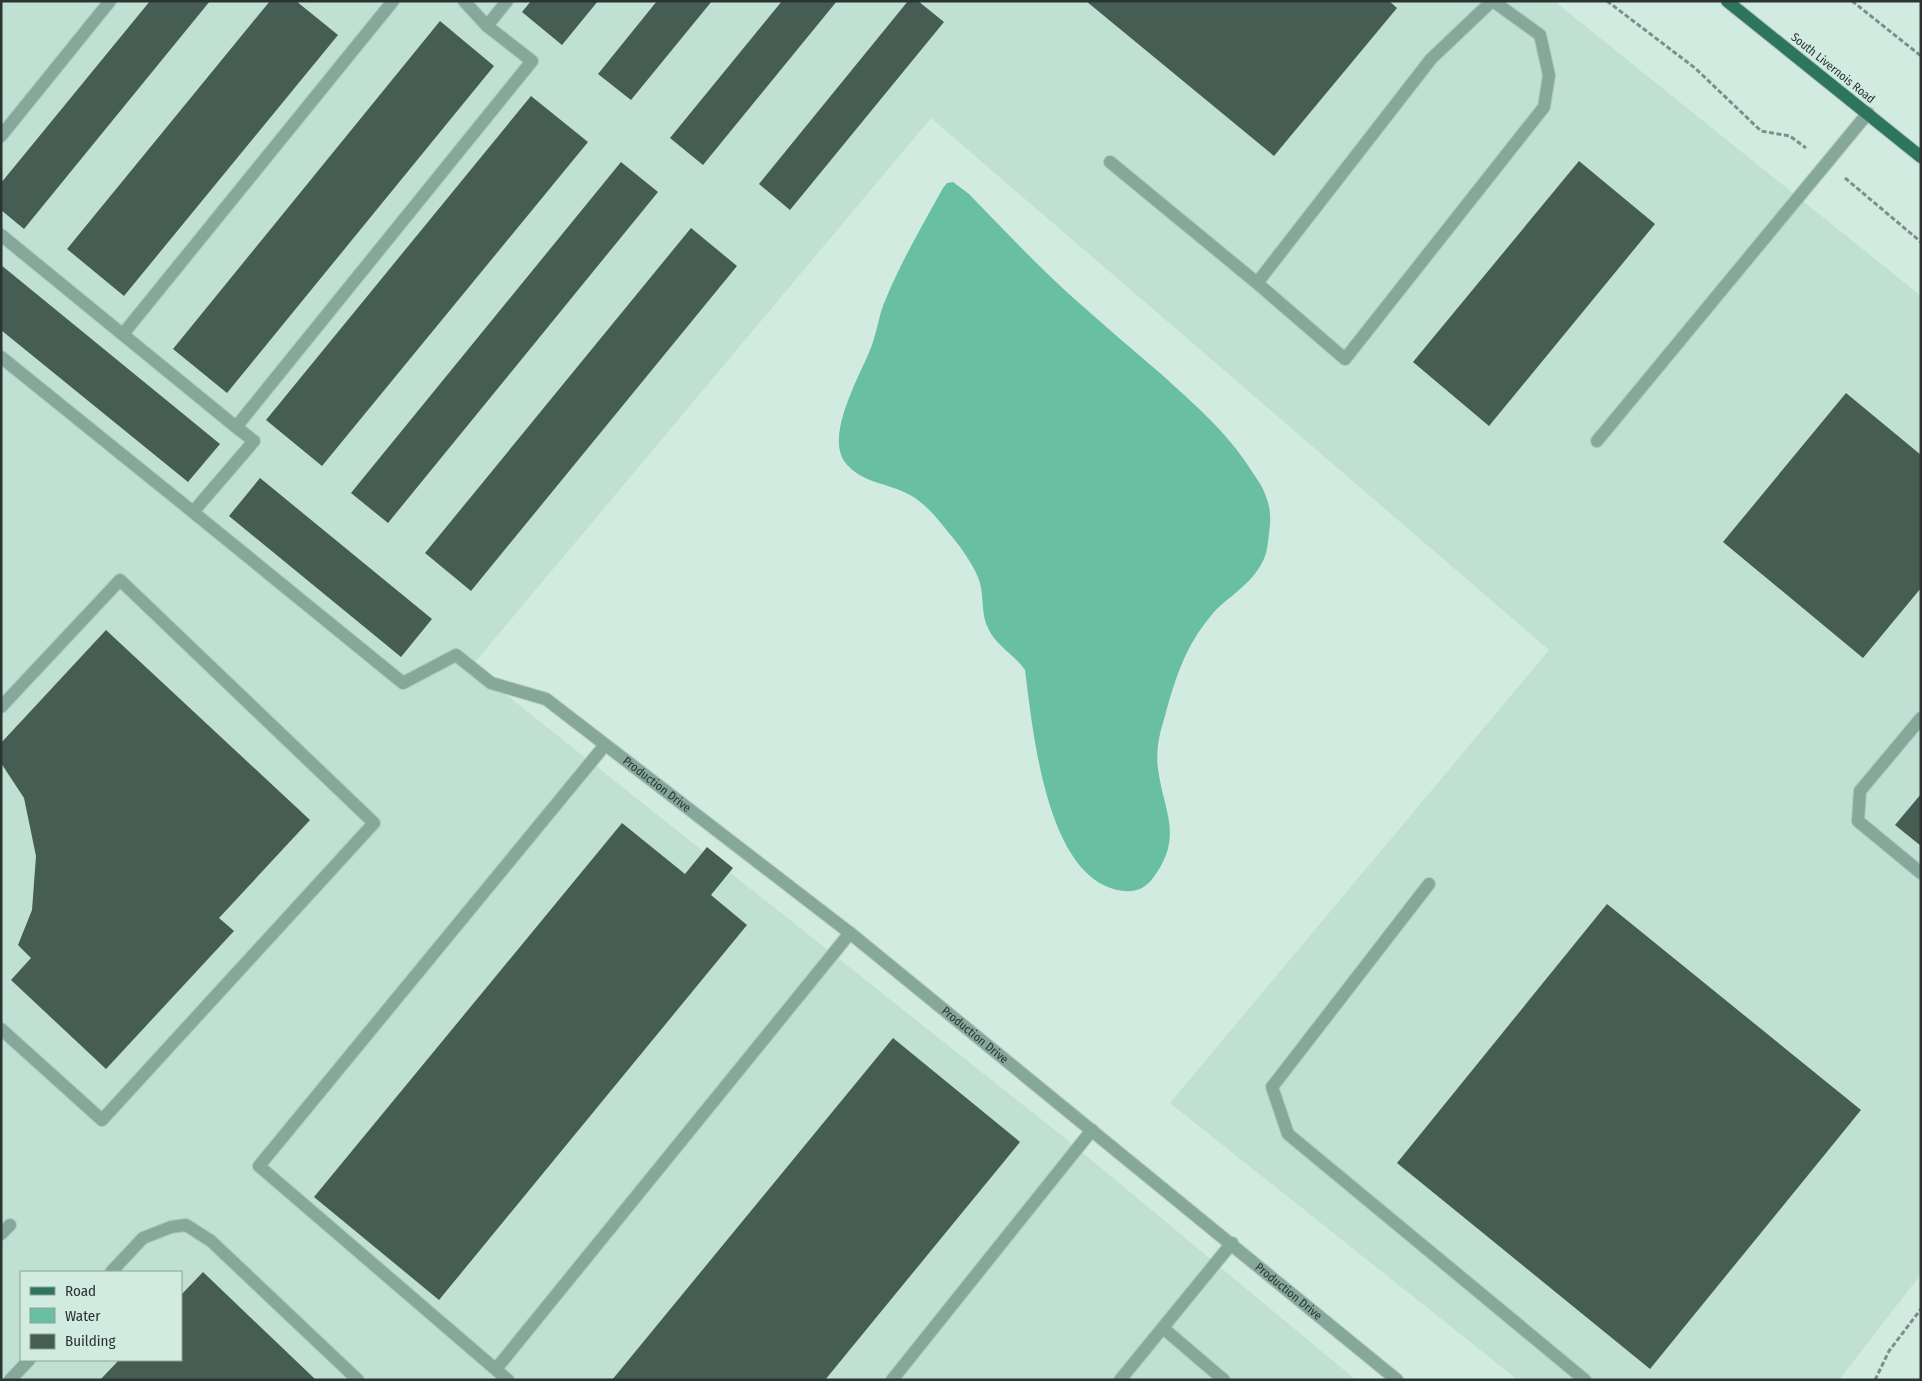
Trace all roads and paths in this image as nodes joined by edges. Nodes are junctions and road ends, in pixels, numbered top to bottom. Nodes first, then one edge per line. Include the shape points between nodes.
1 (110, 1) edge
2 (393, 1) edge
3 (464, 1) edge
4 (507, 1) edge
5 (1492, 1) edge
6 (1607, 1) edge
7 (1727, 1) edge
8 (1852, 1) edge
9 (486, 26) junction
10 (1921, 56) edge
11 (1868, 114) junction
12 (1, 136) edge
13 (1921, 157) edge
14 (1110, 162) dead end
15 (1827, 164) junction
16 (1, 235) edge
17 (1921, 242) edge
18 (1257, 283) junction
19 (123, 334) junction
20 (1, 357) edge
21 (236, 427) junction
22 (1597, 441) dead end
23 (193, 512) junction
24 (1, 707) edge
25 (1921, 718) edge
26 (605, 745) junction
27 (1921, 874) edge
28 (1429, 884) dead end
29 (850, 933) junction
30 (1, 1029) edge
31 (1092, 1130) junction
32 (1232, 1243) junction
33 (112, 1271) edge
34 (1921, 1309) edge
35 (1162, 1328) junction
36 (27, 1361) edge
37 (496, 1369) junction
38 (10, 1380) edge
39 (358, 1380) edge
40 (508, 1380) edge
41 (892, 1380) edge
42 (1120, 1380) edge
43 (1224, 1380) edge
44 (1397, 1380) edge
45 (1585, 1380) edge
46 (1875, 1380) edge

1 - 12 street
2 - 19 street
3 - 9 street
4 - 9 street
5 - 18 street via 1431,59
5 - 18 street via 1540,35 1549,75 1544,107 1345,359
6 - 15 path via 1695,68 1761,131 1790,136
7 - 11 main road, South Livernois Road
8 - 10 path
9 - 21 street via 532,61
11 - 13 main road, South Livernois Road
11 - 15 street
14 - 18 street
15 - 17 path
15 - 22 street
16 - 19 street
19 - 21 street
20 - 23 street
21 - 23 street via 254,442
23 - 26 street, Production Drive via 402,683 456,655 490,683 546,699
24 - 30 street via 120,580 374,824 102,1120
25 - 27 street via 1860,791 1858,821
26 - 29 street, Production Drive
26 - 37 street via 259,1166
28 - 45 street via 1272,1087 1288,1134
29 - 31 street, Production Drive
29 - 37 street
31 - 32 street, Production Drive
31 - 41 street
32 - 35 street
32 - 44 street, Production Drive
33 - 39 street via 143,1238 170,1227 186,1225 211,1241
34 - 46 path via 1889,1351
35 - 42 street
35 - 43 street
36 - 38 street
37 - 40 street

